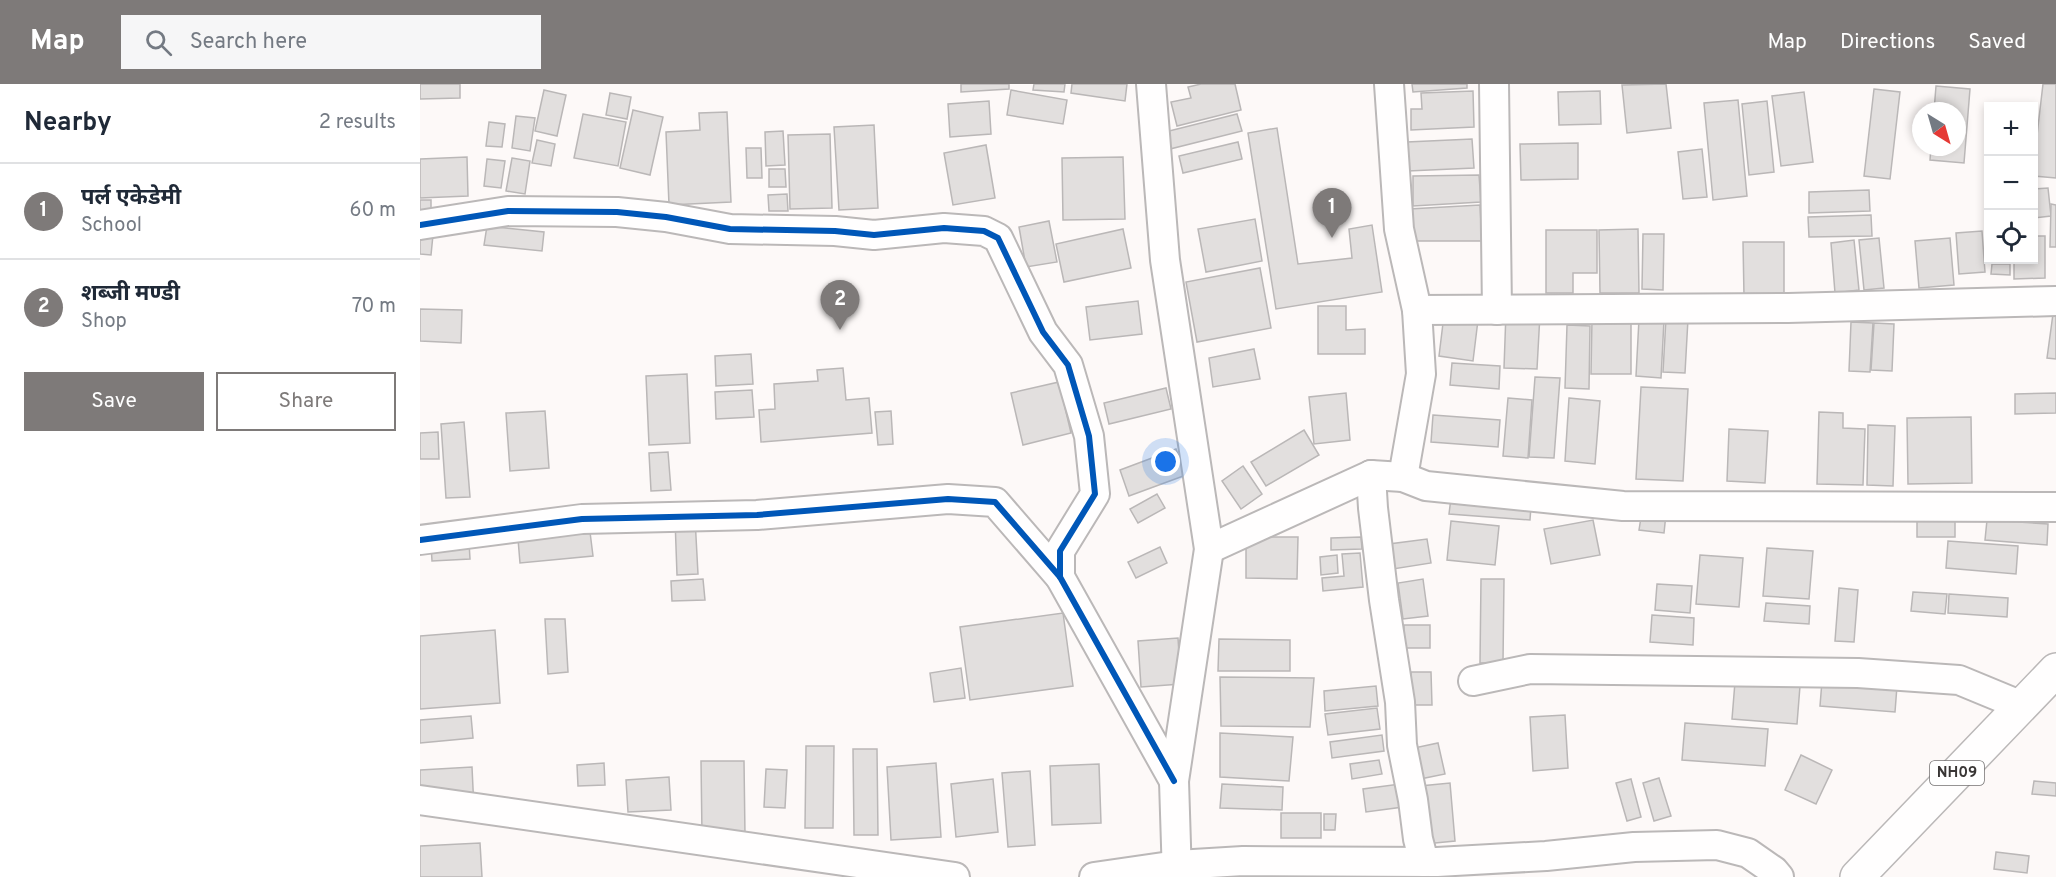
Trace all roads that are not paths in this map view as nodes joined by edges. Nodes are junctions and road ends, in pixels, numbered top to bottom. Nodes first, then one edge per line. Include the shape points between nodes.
1 (1151, 84) edge
2 (1389, 84) edge
3 (1500, 85) edge
4 (420, 225) edge
5 (2056, 301) edge
6 (1417, 310) junction
7 (1497, 310) junction
8 (1371, 476) junction
9 (1403, 477) junction
10 (2056, 507) edge
11 (420, 540) edge
12 (1209, 549) junction
13 (1060, 577) junction
14 (2056, 670) edge
15 (1473, 681) dead end
16 (2022, 706) junction
17 (1174, 781) junction
18 (420, 800) edge
19 (1424, 862) junction
20 (1177, 871) edge
21 (955, 877) edge
22 (1094, 877) edge
23 (1779, 877) edge
24 (1857, 877) edge

1 - 12 street via 1165,260
2 - 6 street via 1399,229
3 - 7 street
4 - 13 street via 508,211 617,212 730,229 874,235 944,228 984,231 998,238 1043,332 1068,364 1089,436 1095,494 1060,551
5 - 7 street
6 - 7 street
6 - 9 street via 1421,374
8 - 9 street
8 - 12 street
8 - 19 street via 1402,745
9 - 10 street via 1426,486 1623,506
11 - 13 street via 582,519 757,515 936,500 995,502
12 - 17 street
13 - 17 street
14 - 16 main road, NH09
15 - 16 street via 1530,669 1858,673 1959,680
16 - 24 main road, NH09
17 - 20 street
18 - 21 street
19 - 20 street via 1243,861
19 - 23 street via 1717,845 1748,853
20 - 22 street

